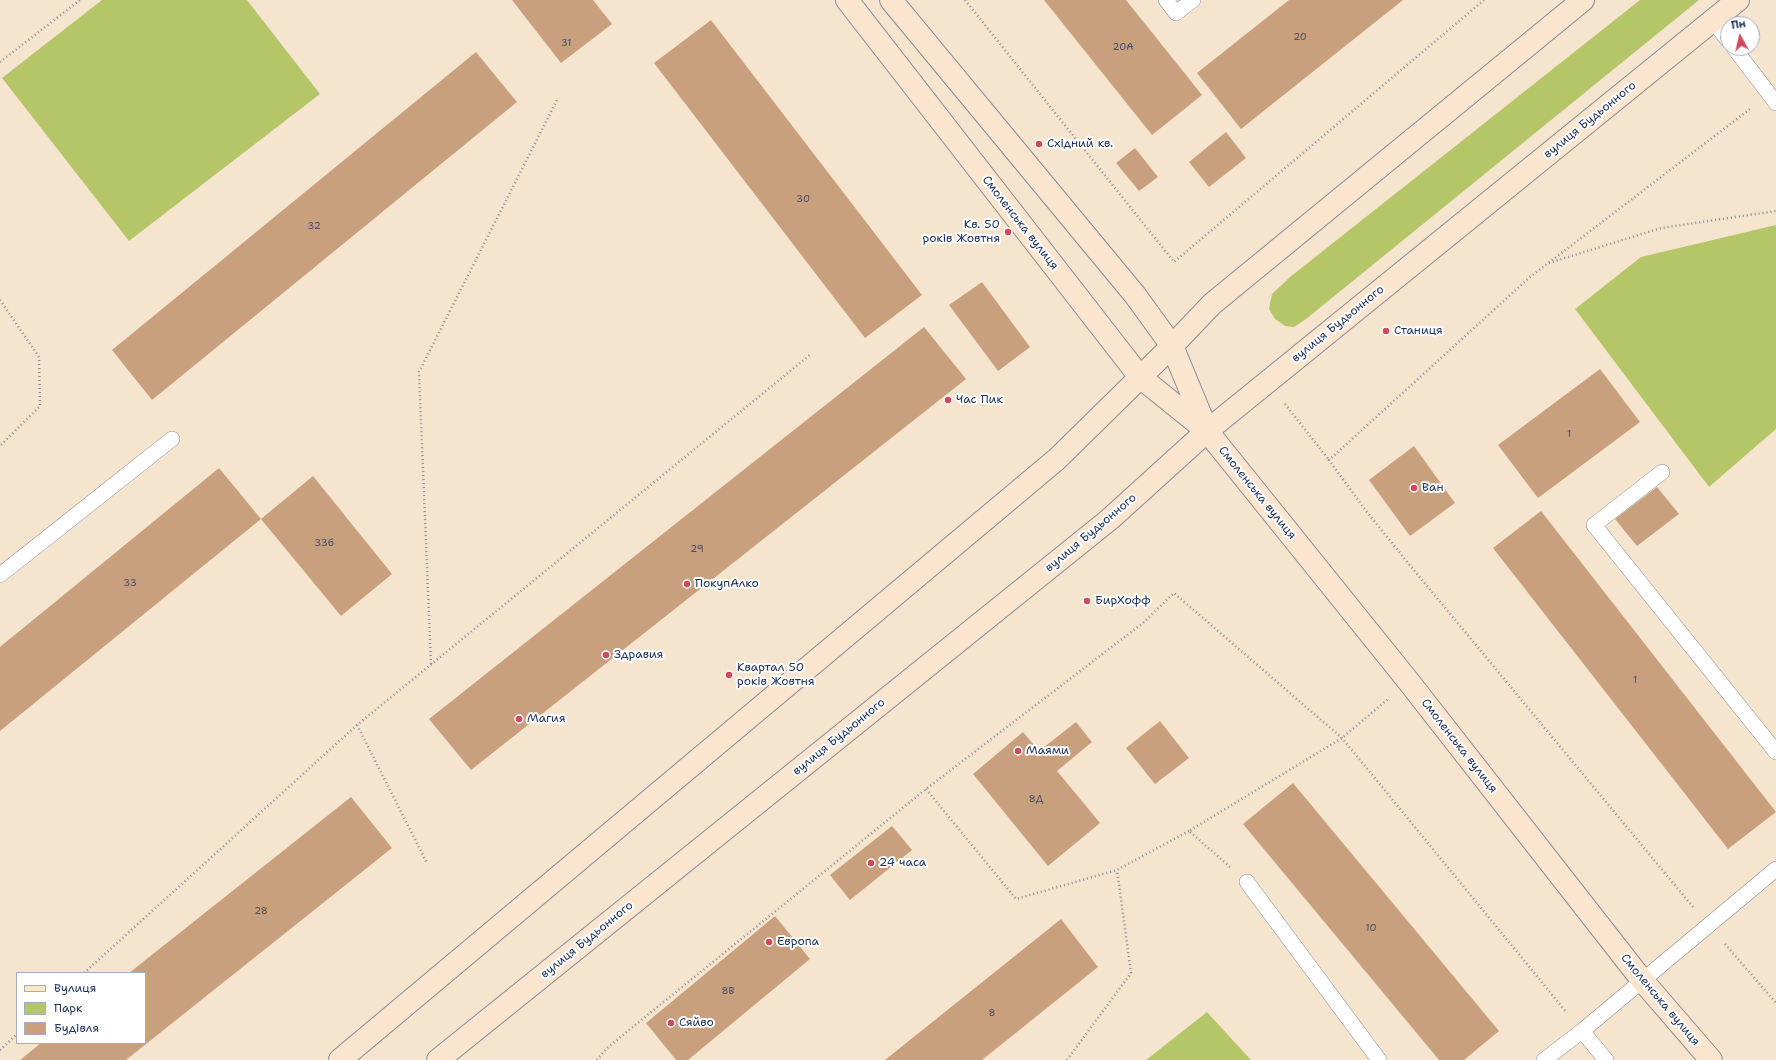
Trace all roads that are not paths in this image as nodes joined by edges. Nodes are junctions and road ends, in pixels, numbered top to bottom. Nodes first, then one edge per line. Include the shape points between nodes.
1 (847, 0) edge
2 (891, 0) edge
3 (1166, 0) edge
4 (1193, 0) edge
5 (1584, 0) edge
6 (1738, 0) edge
7 (1713, 20) junction
8 (1720, 29) edge
9 (1740, 56) edge
10 (1773, 99) edge
11 (1172, 346) junction
12 (1140, 377) junction
13 (1207, 431) junction
14 (172, 439) dead end
15 (1662, 472) dead end
16 (0, 575) edge
17 (1776, 752) edge
18 (1776, 869) edge
19 (1247, 882) road end
20 (1642, 980) junction
21 (1582, 1031) junction
22 (340, 1060) edge
23 (438, 1060) edge
24 (1379, 1060) edge
25 (1544, 1060) edge
26 (1606, 1060) edge
27 (1711, 1060) edge

1 - 12 main road, Смоленська вулиця
2 - 11 main road, Смоленська вулиця via 1135,295
3 - 4 lane via 1176,13
5 - 11 main road via 1212,304
6 - 7 main road, вулиця Будьонного
7 - 8 lane
7 - 13 main road, вулиця Будьонного
9 - 10 lane
11 - 12 main road
11 - 13 main road, Смоленська вулиця
12 - 13 main road, Смоленська вулиця
12 - 22 main road via 1057,459
13 - 20 main road, Смоленська вулиця via 1409,682
13 - 23 main road, вулиця Будьонного via 1110,519
14 - 16 lane
15 - 17 lane via 1594,525
18 - 20 lane
19 - 24 lane
20 - 21 lane
20 - 27 main road, Смоленська вулиця
21 - 25 lane
21 - 26 lane

